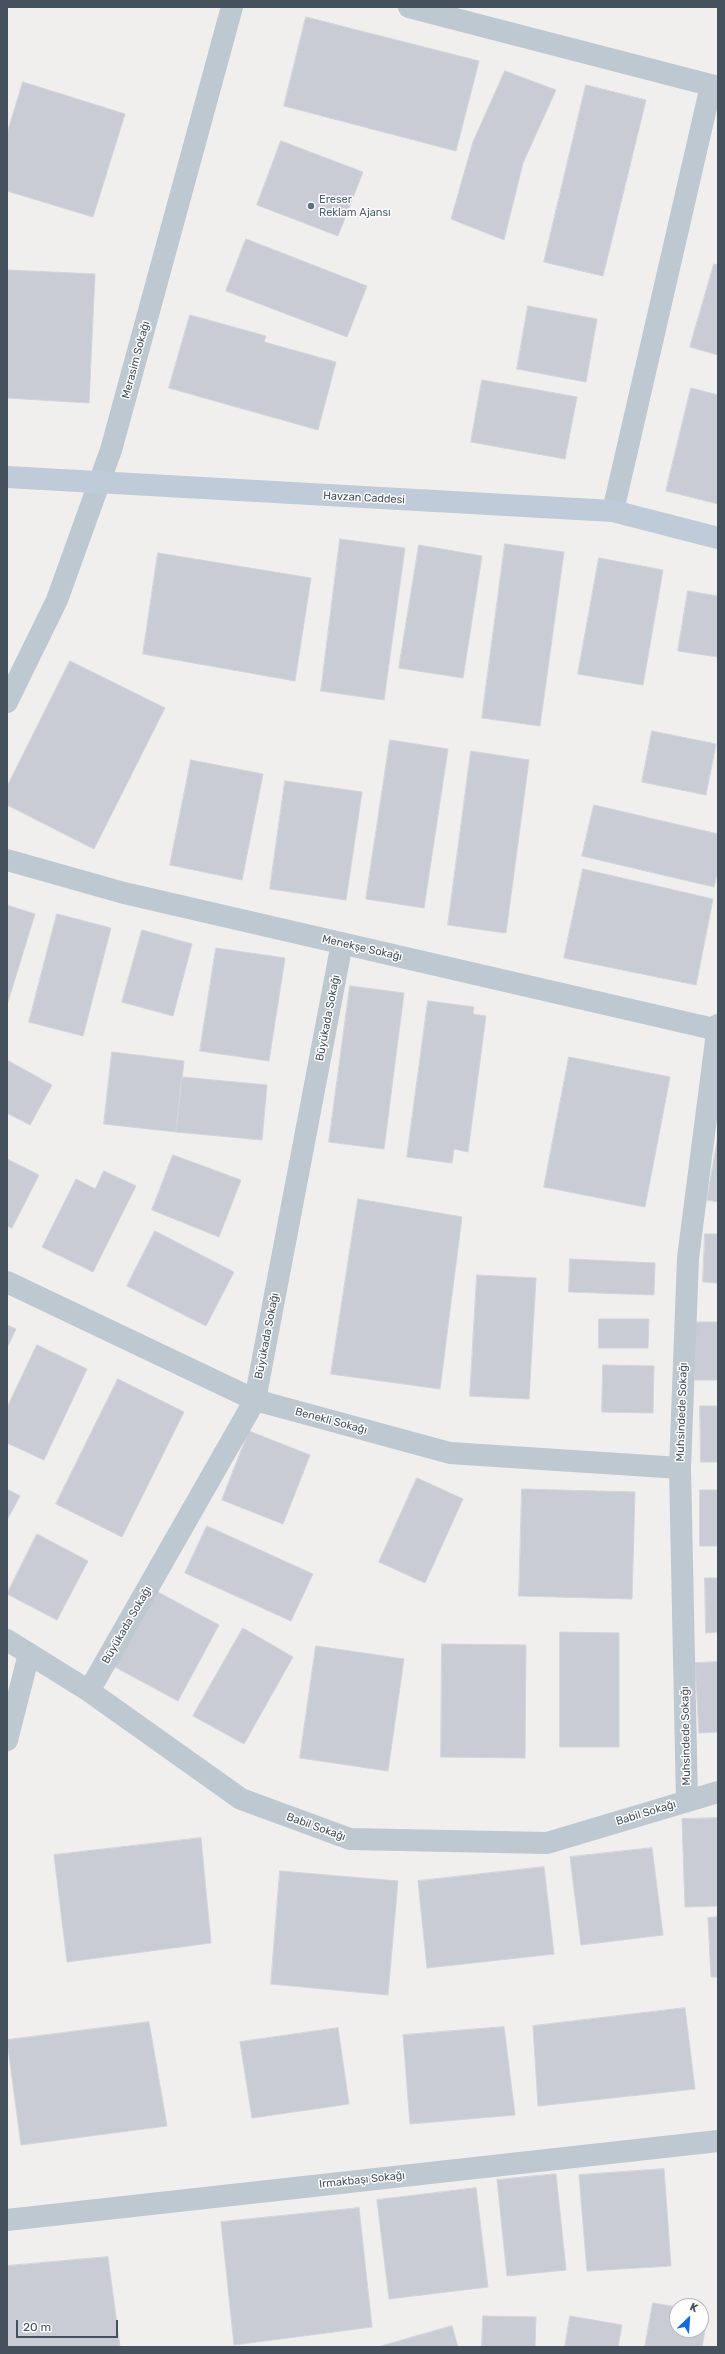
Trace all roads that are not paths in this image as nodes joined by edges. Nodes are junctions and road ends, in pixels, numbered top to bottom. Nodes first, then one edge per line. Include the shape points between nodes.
1 (232, 7) edge
2 (408, 7) edge
3 (449, 12) edge
4 (715, 87) edge
5 (7, 477) edge
6 (99, 484) junction
7 (613, 511) junction
8 (718, 538) edge
9 (7, 702) edge
10 (7, 860) edge
11 (342, 943) junction
12 (718, 1028) edge
13 (7, 1282) edge
14 (255, 1400) junction
15 (680, 1468) junction
16 (7, 1640) edge
17 (29, 1654) junction
18 (89, 1691) junction
19 (7, 1740) edge
20 (718, 1792) edge
21 (687, 1801) junction
22 (718, 2141) edge
23 (7, 2220) edge

1 - 6 street, Merasim Sokağı via 111,450
2 - 3 street
3 - 4 street
4 - 7 street
5 - 6 street, Havzan Caddesi
6 - 7 street, Havzan Caddesi
6 - 9 street, Merasim Sokağı via 57,600
7 - 8 street, Havzan Caddesi
10 - 11 street, Menekşe Sokağı via 124,893
11 - 12 street, Menekşe Sokağı
11 - 14 street, Büyükada Sokağı
12 - 15 street, Muhsindede Sokağı via 688,1258
13 - 14 street, Benekli Sokağı
14 - 15 street, Benekli Sokağı via 450,1453
14 - 18 street, Büyükada Sokağı
15 - 21 street, Muhsindede Sokağı
16 - 17 street, Babil Sokağı
17 - 18 street, Babil Sokağı
17 - 19 street
18 - 21 street, Babil Sokağı via 241,1799 350,1839 546,1843
20 - 21 street, Babil Sokağı
22 - 23 street, Irmakbaşı Sokağı

